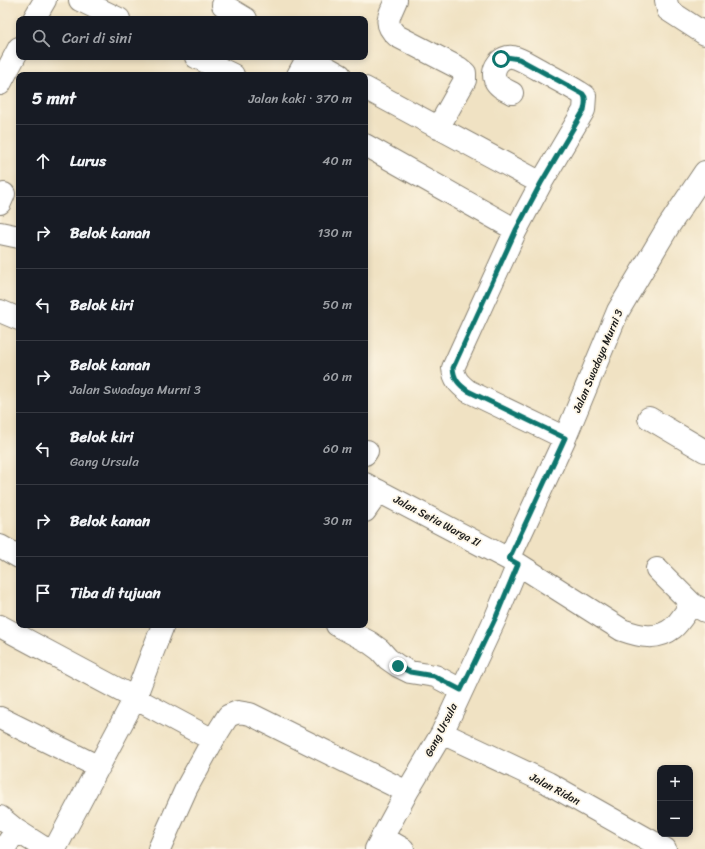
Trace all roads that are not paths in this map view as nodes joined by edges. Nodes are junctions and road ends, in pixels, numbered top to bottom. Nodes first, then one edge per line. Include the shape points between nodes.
1 (45, 0) edge
2 (80, 0) edge
3 (396, 0) edge
4 (666, 0) edge
5 (223, 5) dead end
6 (36, 16) edge
7 (113, 16) edge
8 (241, 16) edge
9 (705, 34) edge
10 (16, 54) edge
11 (202, 60) edge
12 (306, 60) edge
13 (312, 60) edge
14 (227, 72) edge
15 (300, 72) edge
16 (334, 72) edge
17 (0, 84) edge
18 (368, 90) edge
19 (512, 93) dead end
20 (438, 128) junction
21 (368, 147) edge
22 (704, 174) edge
23 (541, 183) junction
24 (516, 230) junction
25 (0, 232) edge
26 (16, 236) edge
27 (0, 311) edge
28 (16, 318) edge
29 (649, 418) dead end
30 (565, 438) junction
31 (705, 451) edge
32 (372, 488) edge
33 (368, 501) edge
34 (0, 546) edge
35 (16, 555) edge
36 (514, 561) junction
37 (656, 569) dead end
38 (699, 607) edge
39 (0, 626) edge
40 (156, 628) edge
41 (342, 628) edge
42 (461, 690) junction
43 (135, 698) junction
44 (0, 718) edge
45 (442, 733) junction
46 (213, 740) junction
47 (99, 766) junction
48 (407, 792) junction
49 (8, 824) edge
50 (379, 843) edge
51 (4, 849) edge
52 (159, 849) edge
53 (403, 849) edge
54 (665, 849) edge

1 - 6 street
2 - 7 street
3 - 20 street via 387,23 392,32 459,68 466,76
4 - 9 street via 668,10
5 - 8 street
10 - 17 street
11 - 14 street
12 - 15 street
13 - 16 street
18 - 20 street
19 - 23 street via 495,80 494,74 498,63 506,57 519,59 585,96 584,110
20 - 23 street
21 - 24 street
22 - 30 street, Jalan Swadaya Murni 3 via 668,227 618,311
23 - 24 street
24 - 30 street via 453,368 454,375 456,381 468,391
25 - 26 street
27 - 28 street
29 - 31 street
30 - 36 street, Jalan Swadaya Murni 3
32 - 33 street
32 - 36 street, Jalan Setia Warga II
34 - 35 street
36 - 38 street, Jalan Setia Warga II via 622,630 640,636 660,634 673,628
36 - 42 street, Gang Ursula via 496,617
37 - 38 street
39 - 43 street
40 - 43 street
41 - 42 street via 380,650 398,666 410,672 434,676
42 - 45 street, Gang Ursula
43 - 46 street
43 - 47 street
44 - 47 street
45 - 48 street, Gang Ursula
45 - 54 street, Jalan Ridan via 548,783
46 - 48 street via 228,716 238,712 250,714
46 - 52 street via 186,789
47 - 49 street via 53,849 42,846
48 - 50 street, Gang Ursula
49 - 51 street
50 - 53 street

